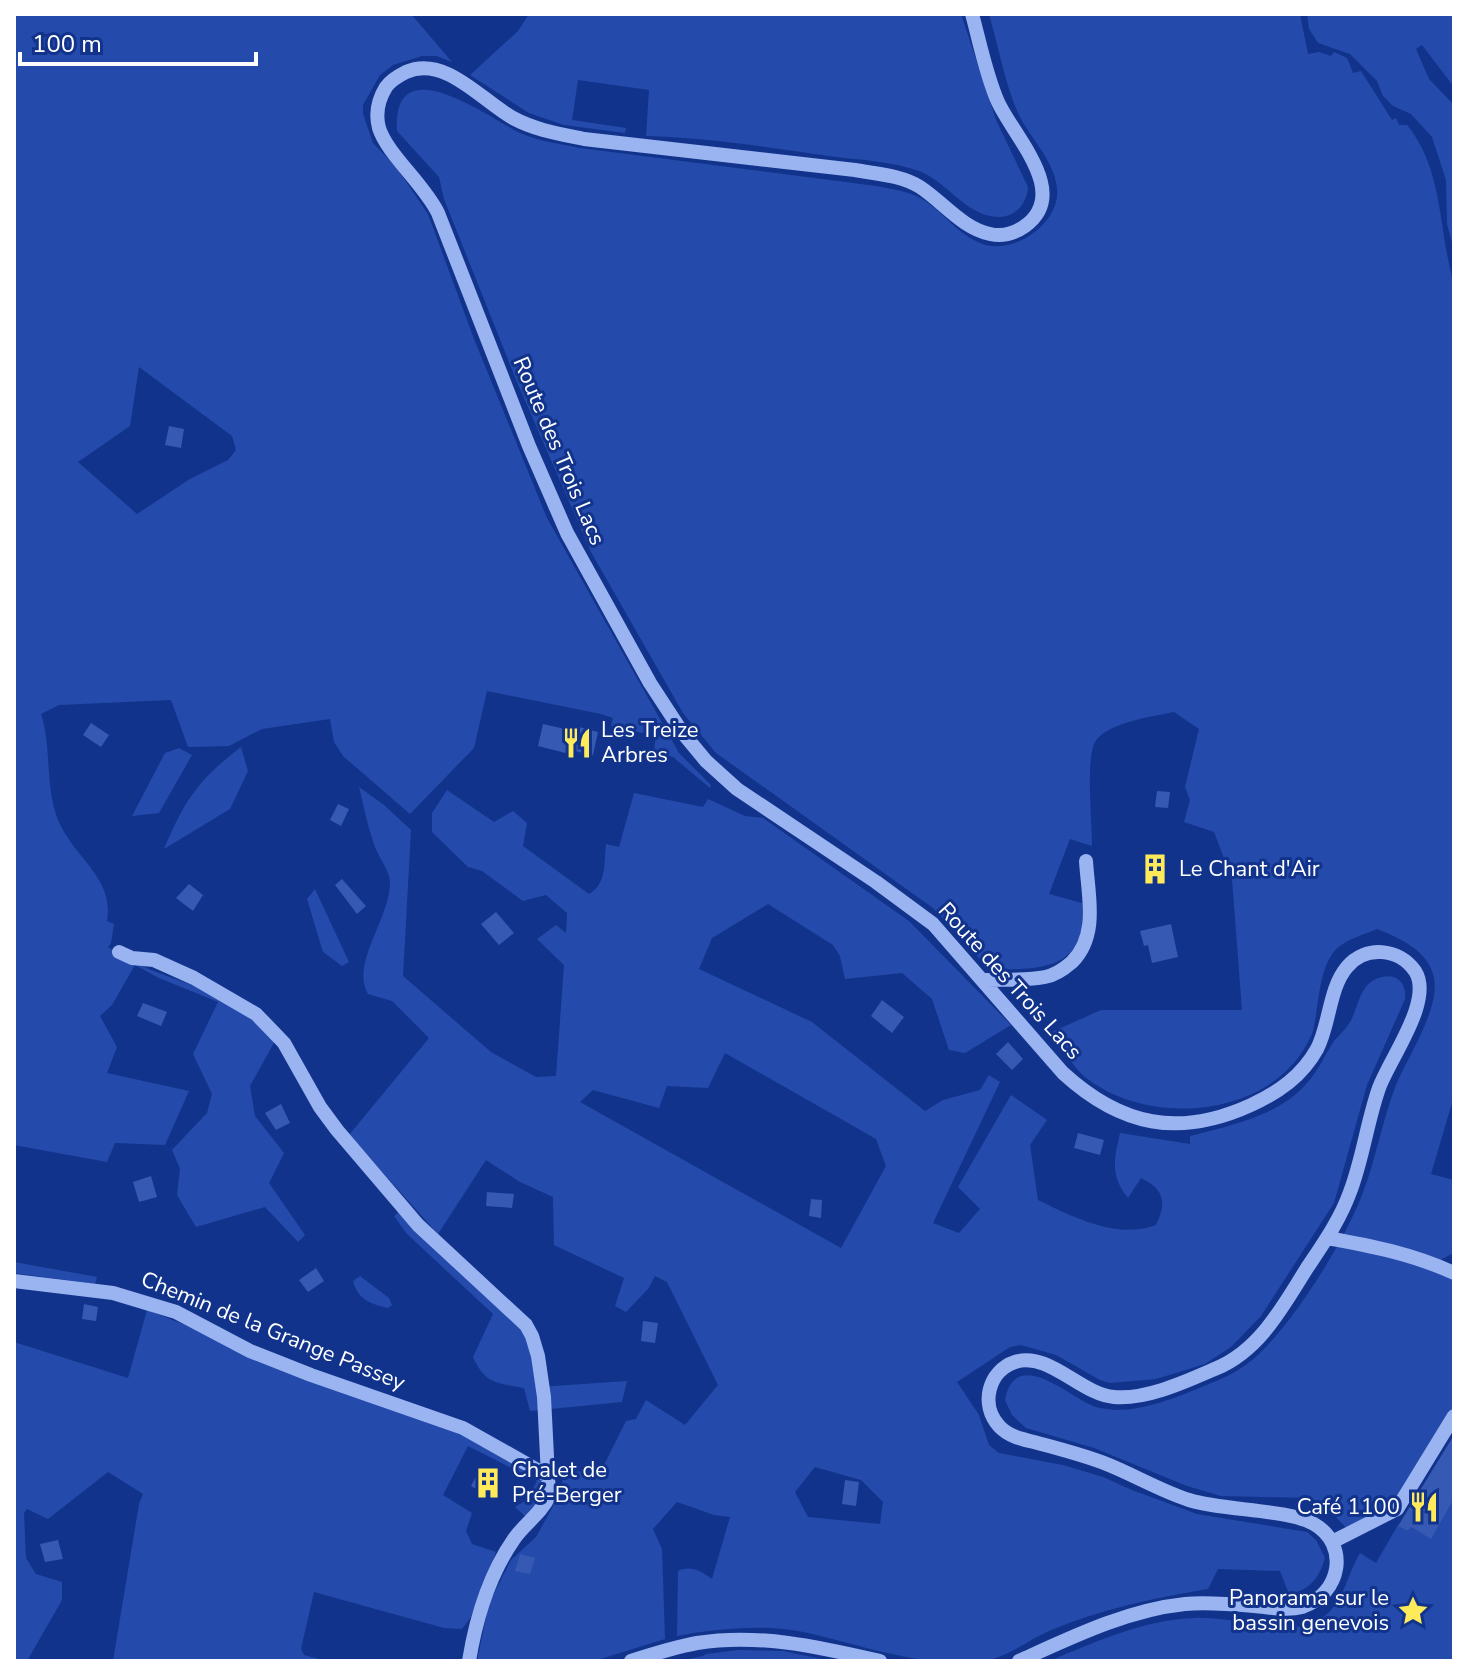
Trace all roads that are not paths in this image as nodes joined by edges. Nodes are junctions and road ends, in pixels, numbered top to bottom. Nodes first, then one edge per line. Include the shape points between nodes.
1 (972, 14) edge
2 (1086, 861) dead end
3 (125, 954) dead end
4 (983, 980) junction
5 (1327, 1238) junction
6 (1454, 1273) edge
7 (14, 1281) edge
8 (1454, 1416) edge
9 (548, 1476) junction
10 (1332, 1542) junction
11 (469, 1661) edge
12 (631, 1661) edge
13 (880, 1661) edge
14 (1019, 1661) edge

1 - 4 street, Route des Trois Lacs via 997,101 1042,183 1036,215 1007,235 974,228 917,185 896,177 548,131 514,118 434,68 410,70 391,81 377,117 384,139 438,213 567,533 671,716 721,776 913,908
2 - 4 street via 1090,926 1076,957 1046,977
3 - 9 street via 194,978 256,1014 284,1043 337,1130 418,1225 526,1325 538,1356 544,1397
4 - 5 street, Route des Trois Lacs via 1084,1092 1144,1121 1189,1124 1244,1108 1293,1080 1318,1046 1339,981 1354,960 1379,952 1404,960 1418,975 1420,998 1381,1085 1349,1195
5 - 6 street via 1402,1253
5 - 10 street, Route des Trois Lacs via 1265,1330 1223,1366 1139,1395 1115,1397 1092,1392 1039,1363 1019,1361 996,1375 988,1399 994,1420 1014,1437 1074,1452 1188,1500 1306,1520
7 - 9 street, Chemin de la Grange Passey via 113,1293 176,1312 275,1361 463,1428
8 - 10 street via 1397,1509
9 - 11 street via 546,1503 514,1539 490,1583
10 - 14 street via 1338,1557 1334,1576 1321,1595 1303,1606 1216,1603 1148,1611
12 - 13 street via 699,1643 762,1640

